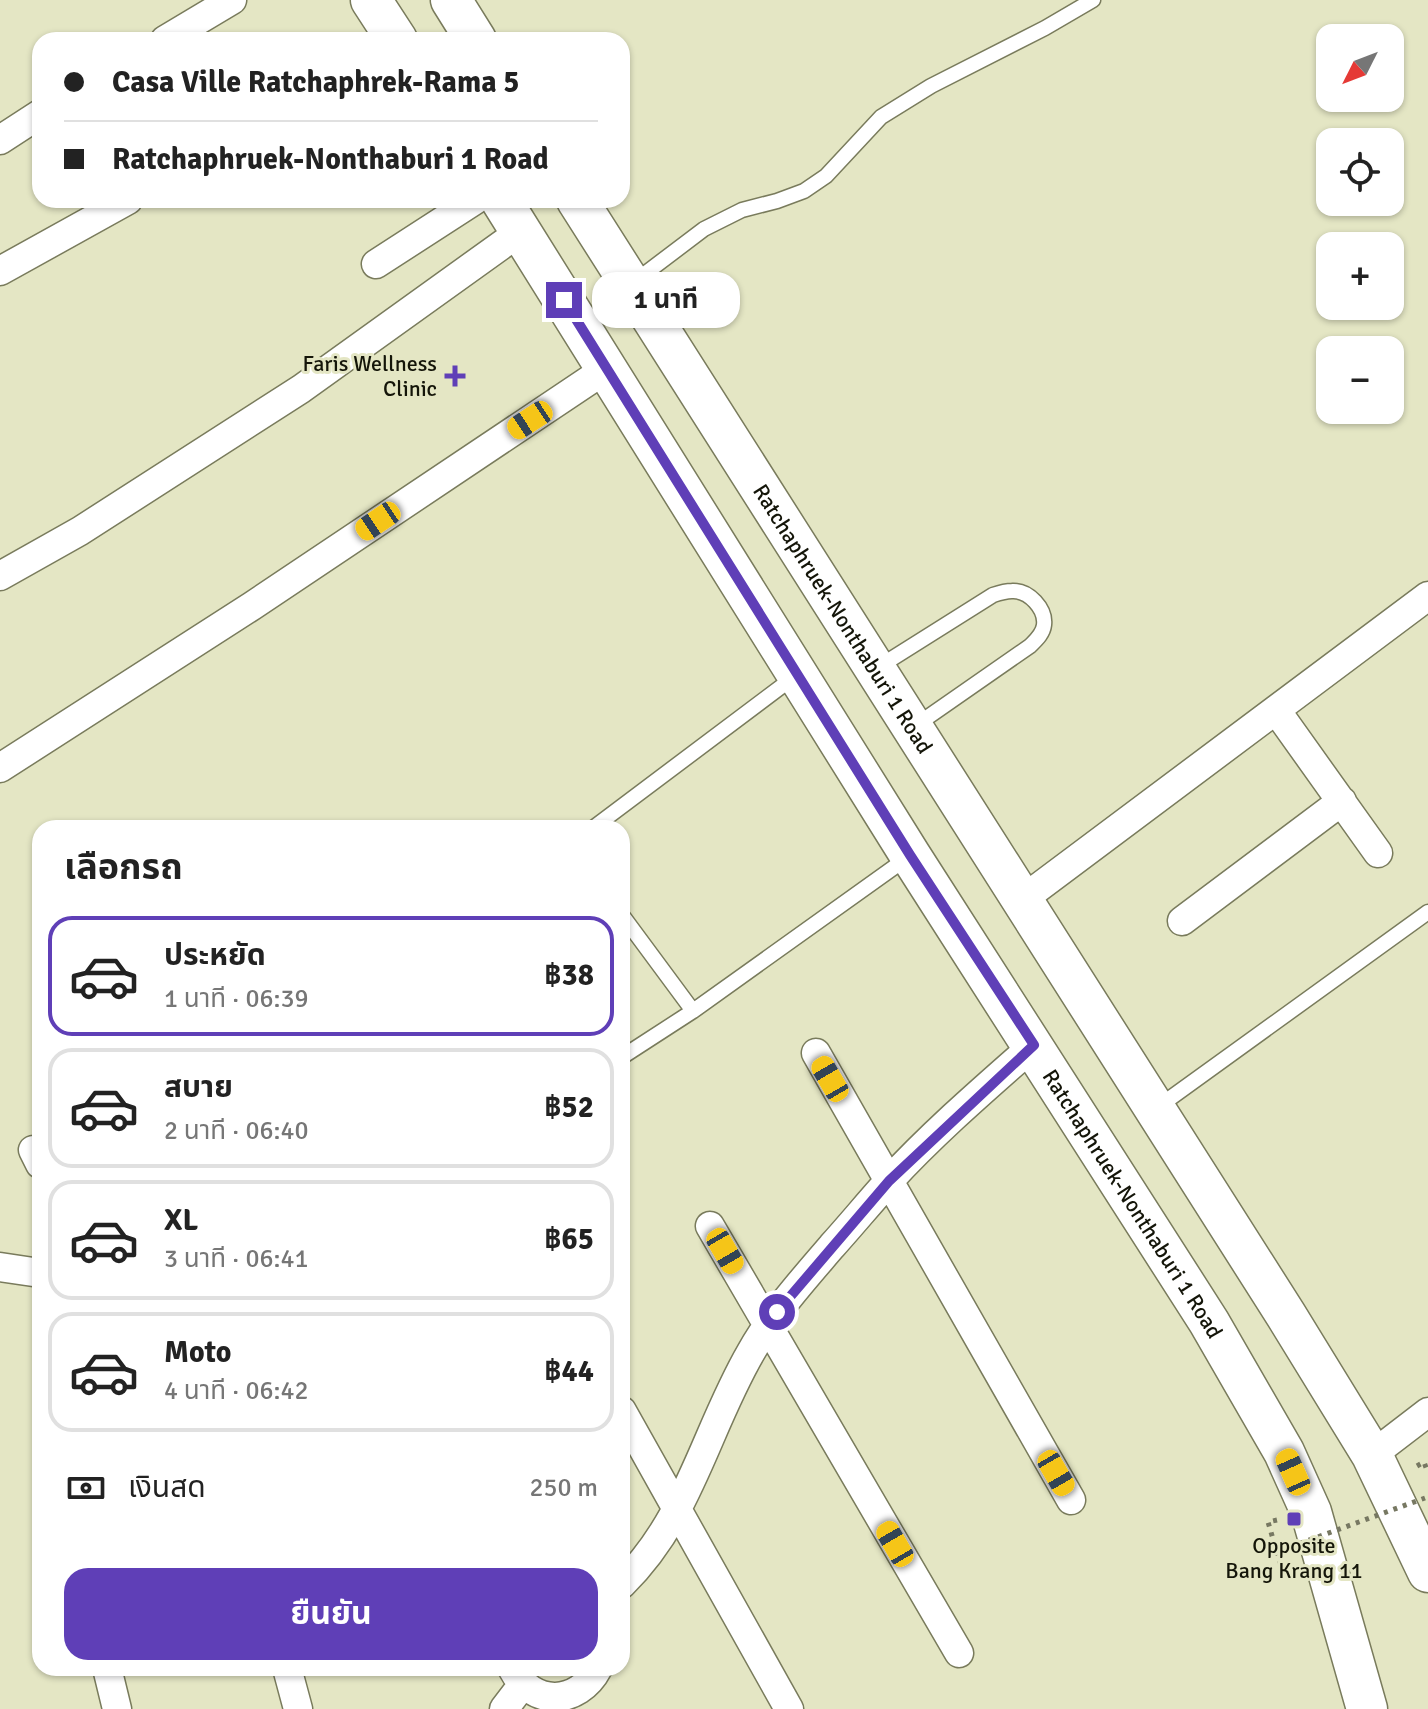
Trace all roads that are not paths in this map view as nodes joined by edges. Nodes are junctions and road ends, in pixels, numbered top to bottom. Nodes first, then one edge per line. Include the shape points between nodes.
1 (232, 0) edge
2 (371, 0) edge
3 (1093, 0) edge
4 (178, 32) edge
5 (392, 32) edge
6 (32, 119) edge
7 (0, 140) edge
8 (114, 208) edge
9 (463, 208) edge
10 (582, 208) edge
11 (511, 216) edge
12 (376, 264) dead end
13 (0, 271) edge
14 (630, 284) junction
15 (606, 369) junction
16 (0, 576) edge
17 (1428, 596) edge
18 (877, 669) junction
19 (798, 674) junction
20 (1276, 710) junction
21 (914, 727) junction
22 (0, 768) edge
23 (1342, 801) junction
24 (604, 820) edge
25 (1378, 853) dead end
26 (910, 855) junction
27 (1023, 899) junction
28 (1428, 912) edge
29 (1182, 921) dead end
30 (630, 926) edge
31 (693, 1011) junction
32 (1034, 1045) junction
33 (630, 1052) edge
34 (816, 1053) dead end
35 (1154, 1109) junction
36 (889, 1181) junction
37 (710, 1226) dead end
38 (0, 1267) edge
39 (32, 1272) edge
40 (769, 1326) junction
41 (1428, 1412) edge
42 (630, 1425) edge
43 (1372, 1455) junction
44 (1071, 1500) dead end
45 (677, 1509) junction
46 (1428, 1572) edge
47 (630, 1576) edge
48 (959, 1653) dead end
49 (109, 1676) edge
50 (289, 1676) edge
51 (518, 1676) edge
52 (593, 1676) edge
53 (584, 1700) edge
54 (117, 1709) edge
55 (298, 1709) edge
56 (504, 1709) edge
57 (789, 1709) edge
58 (1367, 1709) edge

1 - 4 street
2 - 5 main road
3 - 14 lane via 893,109 804,191 742,210 704,229
6 - 7 street
8 - 13 street
9 - 12 street
10 - 14 main road, Ratchaphruek-Nonthaburi 1 Road
11 - 15 main road, Ratchaphruek-Nonthaburi 1 Road
11 - 16 street via 301,389
14 - 18 main road, Ratchaphruek-Nonthaburi 1 Road
15 - 19 main road, Ratchaphruek-Nonthaburi 1 Road
15 - 22 street
17 - 20 street
18 - 21 main road, Ratchaphruek-Nonthaburi 1 Road
18 - 21 lane via 993,595 1022,592 1041,609 1042,634 1030,646
19 - 24 lane
19 - 26 main road, Ratchaphruek-Nonthaburi 1 Road
20 - 23 street
20 - 27 street
21 - 27 main road, Ratchaphruek-Nonthaburi 1 Road
23 - 25 street
23 - 29 street
26 - 31 lane
26 - 32 main road, Ratchaphruek-Nonthaburi 1 Road
27 - 35 main road, Ratchaphruek-Nonthaburi 1 Road
28 - 35 lane
30 - 31 lane
31 - 33 lane
32 - 36 street
32 - 58 main road, Ratchaphruek-Nonthaburi 1 Road via 1209,1322 1284,1452 1311,1512
34 - 36 street
35 - 43 main road, Ratchaphruek-Nonthaburi 1 Road
36 - 40 street via 786,1299
36 - 44 street
37 - 40 street
38 - 39 street
40 - 45 street via 750,1353
40 - 48 street
41 - 43 street
42 - 45 street
43 - 46 main road, Ratchaphruek-Nonthaburi 1 Road
45 - 47 street via 662,1538
45 - 57 street
49 - 54 street
50 - 55 street
51 - 53 street via 540,1695
51 - 56 street
52 - 53 street

